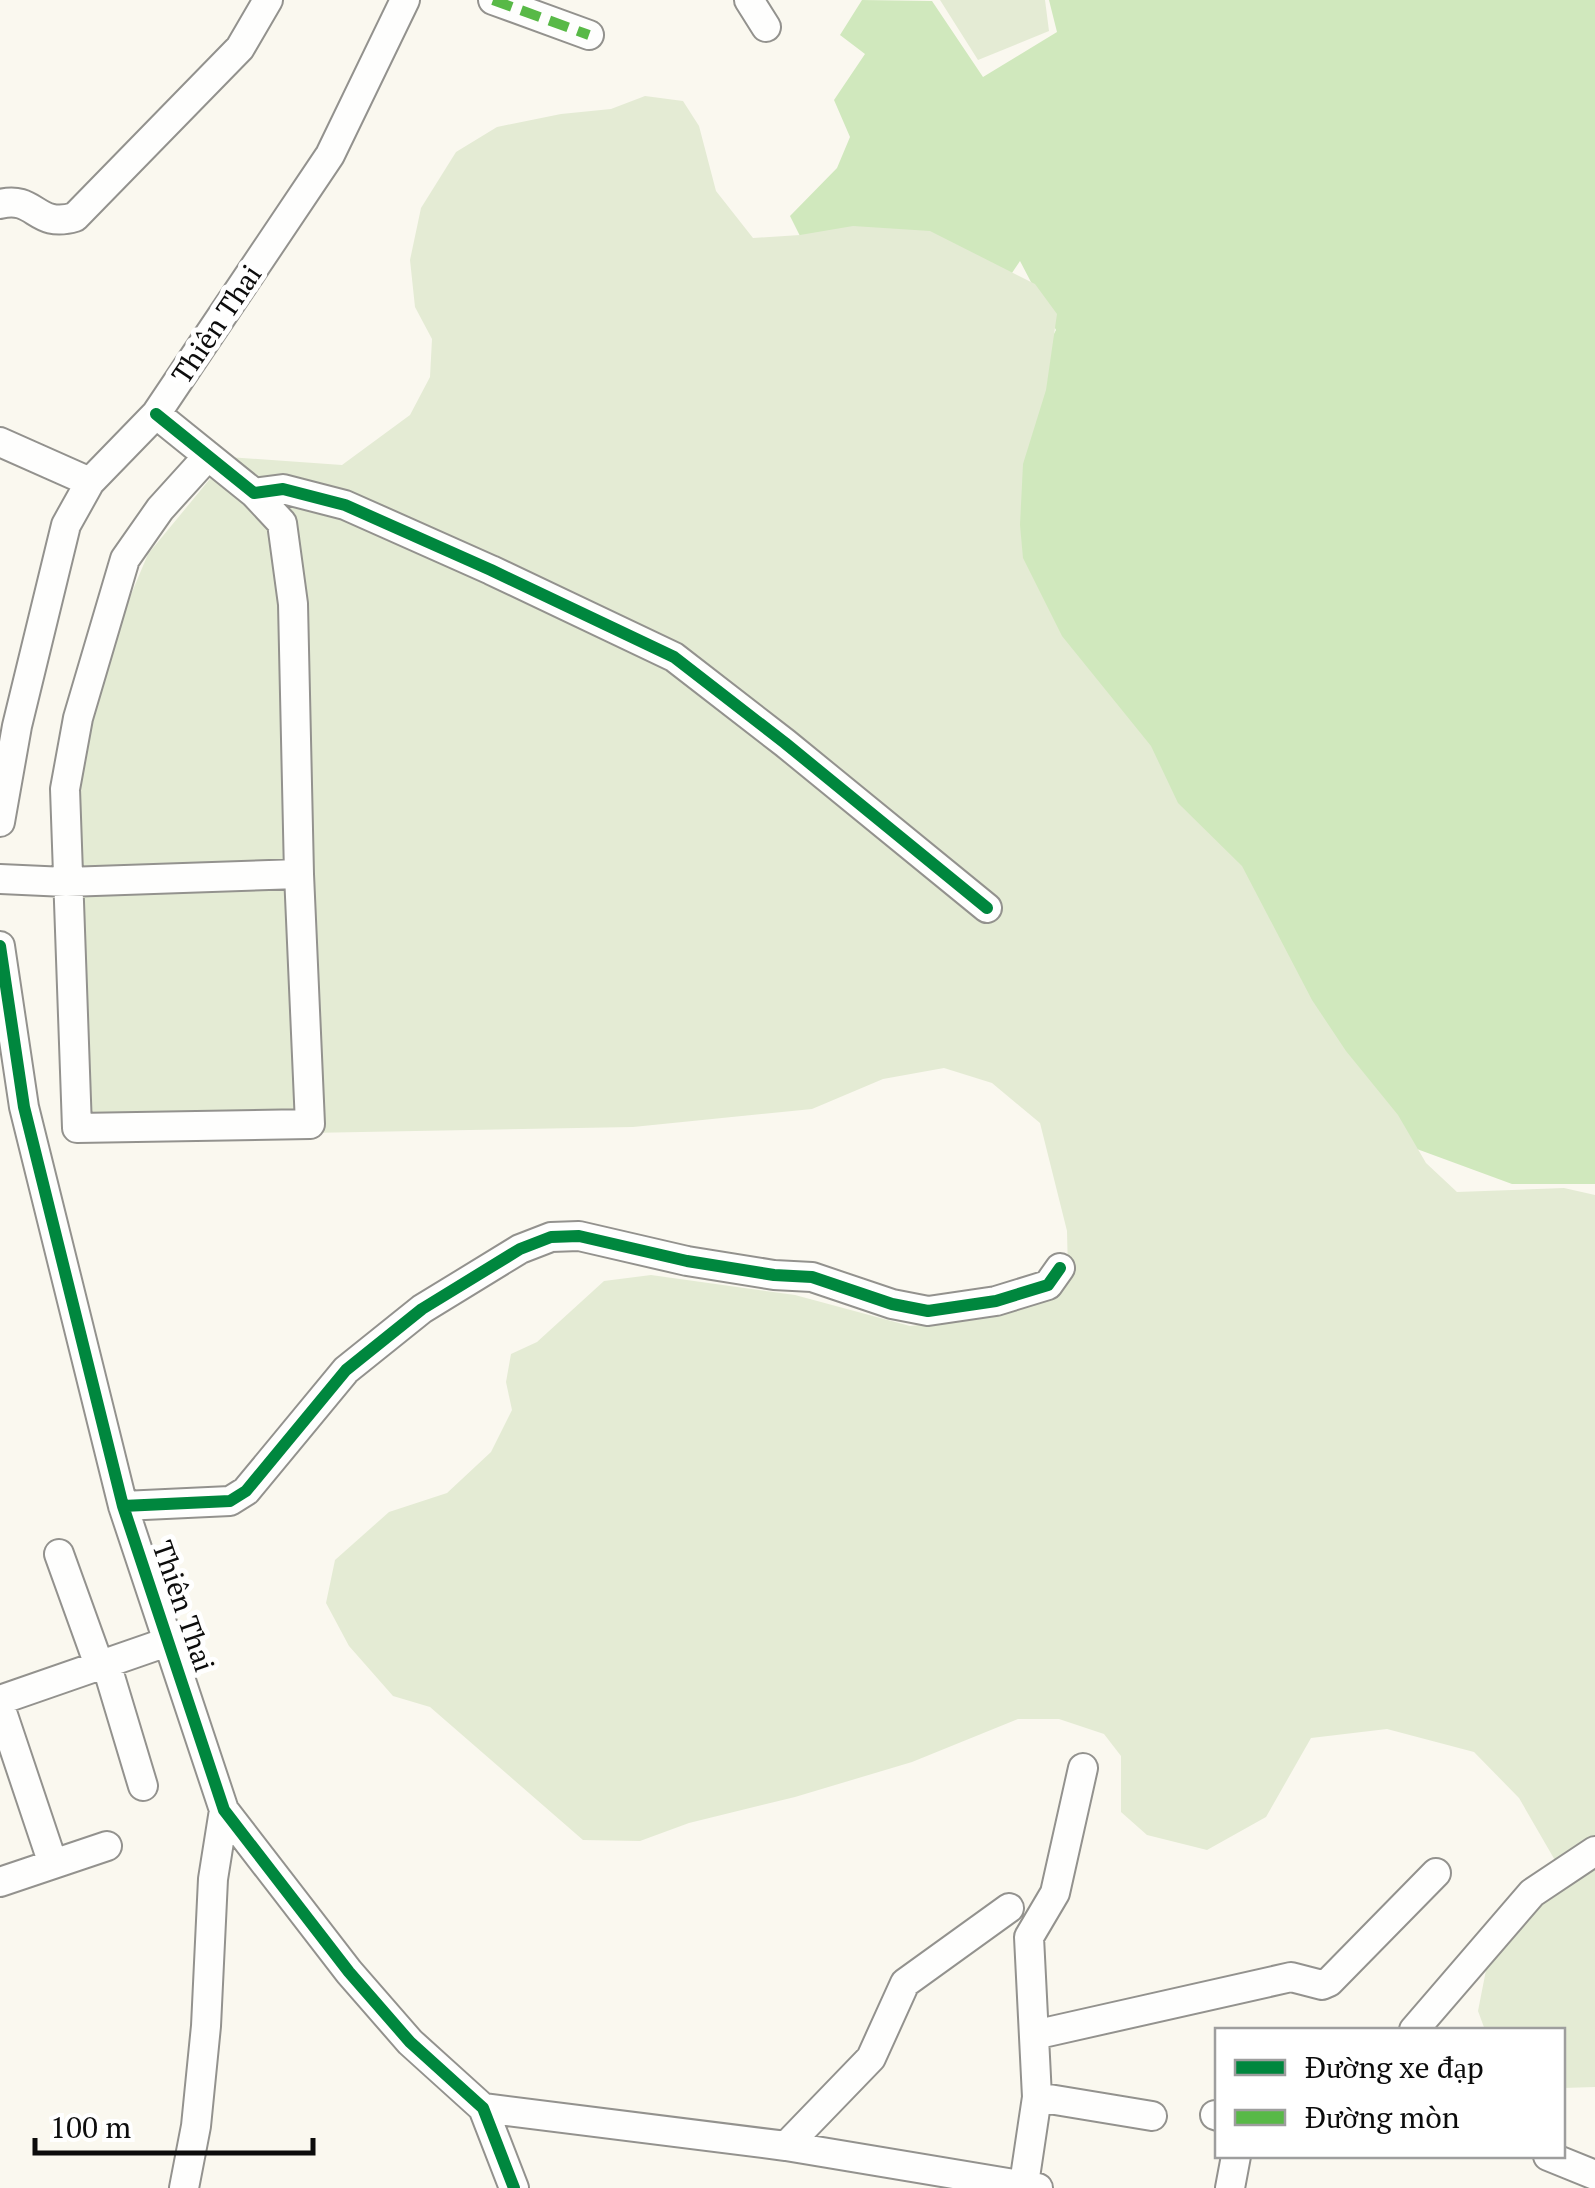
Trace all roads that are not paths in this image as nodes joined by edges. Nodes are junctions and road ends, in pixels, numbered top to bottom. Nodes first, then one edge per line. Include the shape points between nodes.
1 (268, 0) edge
2 (404, 0) edge
3 (494, 0) edge
4 (749, 0) edge
5 (766, 28) dead end
6 (589, 34) dead end
7 (0, 204) edge
8 (156, 414) junction
9 (0, 442) edge
10 (208, 456) junction
11 (90, 482) junction
12 (254, 492) junction
13 (0, 822) edge
14 (299, 874) junction
15 (0, 879) edge
16 (66, 882) junction
17 (988, 908) dead end
18 (0, 946) edge
19 (12, 1110) edge
20 (1060, 1268) dead end
21 (123, 1506) junction
22 (59, 1554) dead end
23 (170, 1641) junction
24 (103, 1664) junction
25 (0, 1703) edge
26 (1083, 1768) dead end
27 (143, 1786) dead end
28 (224, 1810) junction
29 (108, 1846) dead end
30 (1595, 1851) edge
31 (53, 1864) junction
32 (1436, 1873) dead end
33 (0, 1882) edge
34 (1009, 1908) dead end
35 (1416, 2028) edge
36 (1034, 2035) junction
37 (1037, 2098) junction
38 (483, 2108) junction
39 (1152, 2116) dead end
40 (786, 2146) junction
41 (1236, 2158) edge
42 (1553, 2158) edge
43 (1595, 2176) edge
44 (1031, 2186) edge
45 (184, 2188) edge
46 (514, 2188) edge
47 (1230, 2188) edge

1 - 7 street via 240,48 75,217 51,221 22,203
2 - 8 street, Thiên Thai via 330,155
3 - 6 street
4 - 5 street
8 - 10 street
8 - 11 street, Thiên Thai
9 - 11 street
10 - 12 street
10 - 16 street via 124,559 74,736 65,789
11 - 13 street, Thiên Thai via 66,525
12 - 14 street via 282,524 293,604
12 - 17 street via 283,488 345,506 674,657
14 - 16 street
14 - 16 street via 310,1124 78,1128
15 - 16 street
18 - 19 street, Thiên Thai
19 - 21 street, Thiên Thai
20 - 21 street via 1048,1285 928,1311 812,1278 687,1261 579,1236 551,1237 422,1308 346,1370 246,1491 230,1501
21 - 23 street, Thiên Thai
22 - 24 street
23 - 24 street
23 - 28 street, Thiên Thai
24 - 25 street
24 - 27 street
25 - 31 street
26 - 36 street via 1055,1893 1029,1937
28 - 38 street, Thiên Thai via 348,1972 410,2042
28 - 45 street via 196,2126
29 - 31 street
30 - 35 street via 1532,1893
31 - 33 street
32 - 36 street via 1329,1982 1291,1977
34 - 40 street via 905,1984 872,2058
36 - 37 street
37 - 39 street
37 - 44 street
38 - 40 street
38 - 46 street, Thiên Thai
40 - 44 street
41 - 47 street
42 - 43 street

